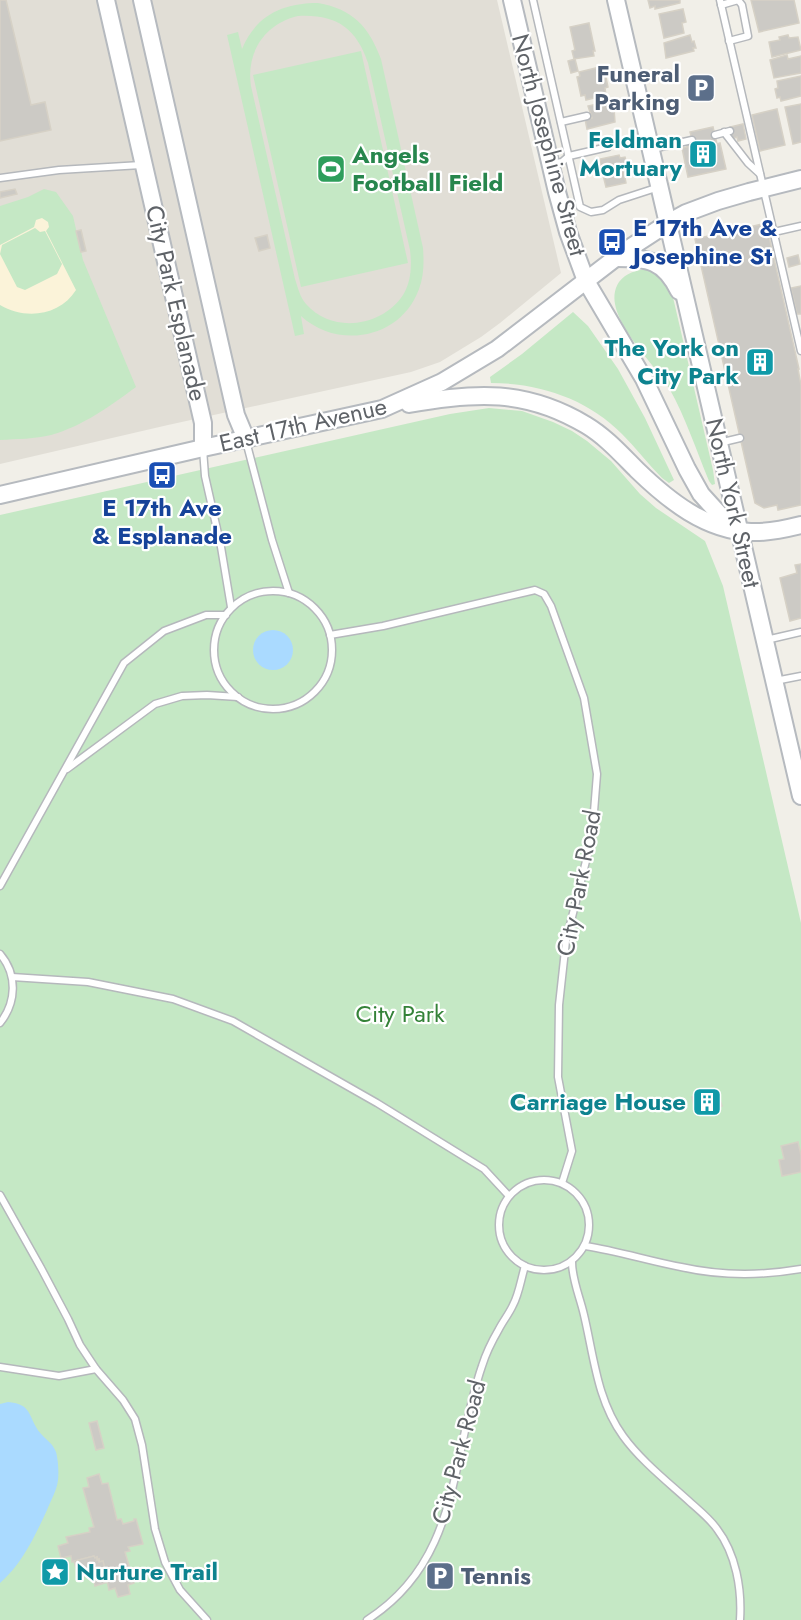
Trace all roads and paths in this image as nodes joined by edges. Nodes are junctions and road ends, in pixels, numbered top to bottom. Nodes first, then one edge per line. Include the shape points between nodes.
1 (106, 0) edge
2 (142, 0) edge
3 (512, 0) edge
4 (533, 0) edge
5 (616, 0) edge
6 (720, 2) edge
7 (729, 41) junction
8 (587, 116) dead end
9 (561, 122) junction
10 (715, 135) dead end
11 (692, 140) dead end
12 (608, 147) dead end
13 (651, 149) junction
14 (569, 156) junction
15 (145, 164) junction
16 (550, 164) junction
17 (0, 178) edge
18 (801, 180) edge
19 (762, 181) junction
20 (659, 187) junction
21 (668, 223) junction
22 (801, 225) edge
23 (774, 232) junction
24 (616, 258) junction
25 (586, 281) junction
26 (690, 317) junction
27 (801, 351) edge
28 (382, 409) junction
29 (740, 438) dead end
30 (246, 439) junction
31 (719, 443) junction
32 (203, 448) junction
33 (0, 495) edge
34 (801, 525) edge
35 (739, 531) junction
36 (289, 593) junction
37 (231, 607) junction
38 (226, 615) junction
39 (801, 632) edge
40 (330, 635) junction
41 (765, 640) junction
42 (801, 676) edge
43 (774, 682) junction
44 (238, 697) junction
45 (64, 772) junction
46 (800, 787) edge
47 (0, 886) edge
48 (0, 954) edge
49 (12, 977) junction
50 (0, 1023) edge
51 (562, 1183) junction
52 (0, 1195) edge
53 (509, 1196) junction
54 (585, 1246) junction
55 (572, 1262) junction
56 (525, 1266) junction
57 (801, 1269) edge
58 (0, 1367) edge
59 (96, 1369) junction
60 (207, 1620) edge
61 (367, 1620) edge
62 (740, 1620) edge

1 - 15 main road, City Park Esplanade
2 - 30 main road, City Park Esplanade via 236,415
3 - 16 main road, North Josephine Street
4 - 9 lane
5 - 13 main road, North York Street
6 - 7 lane
6 - 7 lane via 738,0 742,5 748,36
7 - 19 lane
8 - 9 lane
9 - 14 lane
10 - 19 lane via 727,132
11 - 13 lane
12 - 14 lane
13 - 20 main road, North York Street
14 - 16 lane
14 - 20 lane via 580,207 591,212
15 - 17 lane
15 - 32 main road, City Park Esplanade via 203,423
16 - 25 main road, North Josephine Street
18 - 19 main road, East 17th Avenue
19 - 21 main road, East 17th Avenue
19 - 23 lane
20 - 21 main road, North York Street
21 - 24 main road, East 17th Avenue
21 - 26 main road, North York Street
22 - 23 lane
23 - 27 lane
24 - 25 main road, East 17th Avenue
24 - 26 main road via 641,258 660,265 673,280
25 - 28 main road, East 17th Avenue via 479,361
25 - 35 main road, North Josephine Street via 644,379 702,496
26 - 31 main road, North York Street
28 - 30 main road, East 17th Avenue
28 - 35 main road via 484,396 504,396 544,406 602,436 652,484 691,513
29 - 31 lane
30 - 32 main road, East 17th Avenue
30 - 36 lane, City Park Esplanade
31 - 35 main road, North York Street
32 - 33 main road, East 17th Avenue
32 - 37 lane, City Park Esplanade
34 - 35 main road via 761,532
35 - 41 main road, North York Street
36 - 37 lane via 258,592
36 - 40 lane via 315,609
37 - 38 lane
38 - 44 lane via 216,633 215,664 224,683
38 - 45 lane via 206,615 164,631 124,663
39 - 41 lane
40 - 44 lane via 329,666 320,684 306,698 277,708 256,706
40 - 51 lane, City Park Road via 530,590 542,592 551,606 584,698 597,774 592,837 566,941 559,1005 558,1077 572,1151
41 - 43 main road, North York Street
42 - 43 lane
43 - 46 main road, North York Street
44 - 45 lane via 182,696 155,704
45 - 47 lane
48 - 49 lane
49 - 50 lane via 13,998
49 - 53 lane via 88,982 172,999 233,1020 484,1168
51 - 53 lane via 537,1180 522,1185
51 - 54 lane via 578,1193 587,1209 590,1228
52 - 59 lane
53 - 56 lane via 499,1219 500,1235 512,1257
54 - 55 lane
54 - 57 lane via 709,1272 753,1275
55 - 56 lane via 549,1270
55 - 62 lane via 607,1410 630,1445 708,1518 724,1539 741,1594
56 - 61 lane, City Park Road via 514,1304 482,1365 448,1505 434,1544 416,1575 392,1602
58 - 59 lane via 59,1376
59 - 60 lane via 135,1419 155,1529 165,1562 180,1590

